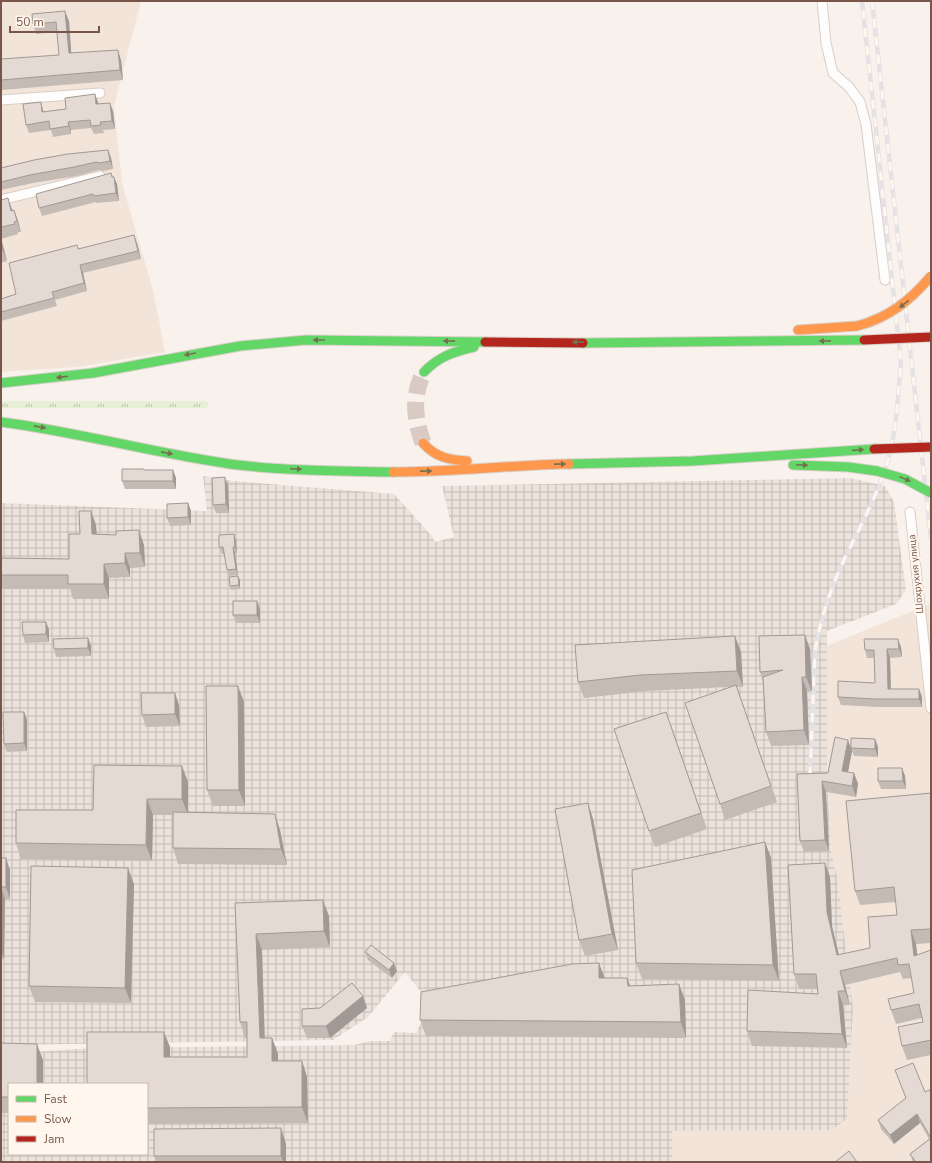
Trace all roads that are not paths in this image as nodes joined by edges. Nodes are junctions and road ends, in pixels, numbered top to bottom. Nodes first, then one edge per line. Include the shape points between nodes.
1 (822, 1) edge
2 (100, 93) dead end
3 (1, 100) edge
4 (100, 176) edge
5 (1, 200) edge
6 (931, 276) edge
7 (885, 280) dead end
8 (931, 337) edge
9 (502, 342) junction
10 (617, 343) junction
11 (424, 372) tunnel mouth
12 (1, 383) edge
13 (1, 422) edge
14 (423, 443) tunnel mouth
15 (931, 447) edge
16 (693, 461) junction
17 (521, 465) junction
18 (931, 493) edge
19 (910, 512) dead end
20 (931, 708) edge

1 - 7 street via 826,43 833,74 849,86 860,102 866,124
2 - 3 street
4 - 5 street
6 -> 10 highway, bridge via 915,295 895,311 857,326
8 -> 10 highway, bridge
10 -> 9 highway
9 - 11 highway via 452,353 432,363
9 -> 12 highway via 273,342 93,373
13 -> 17 highway via 177,455 280,469 427,472
14 - 17 highway via 436,455 448,459
16 -> 15 highway, bridge
17 -> 16 highway
16 -> 18 highway, bridge via 877,470 908,480
19 - 20 street, Шохрухия улица

